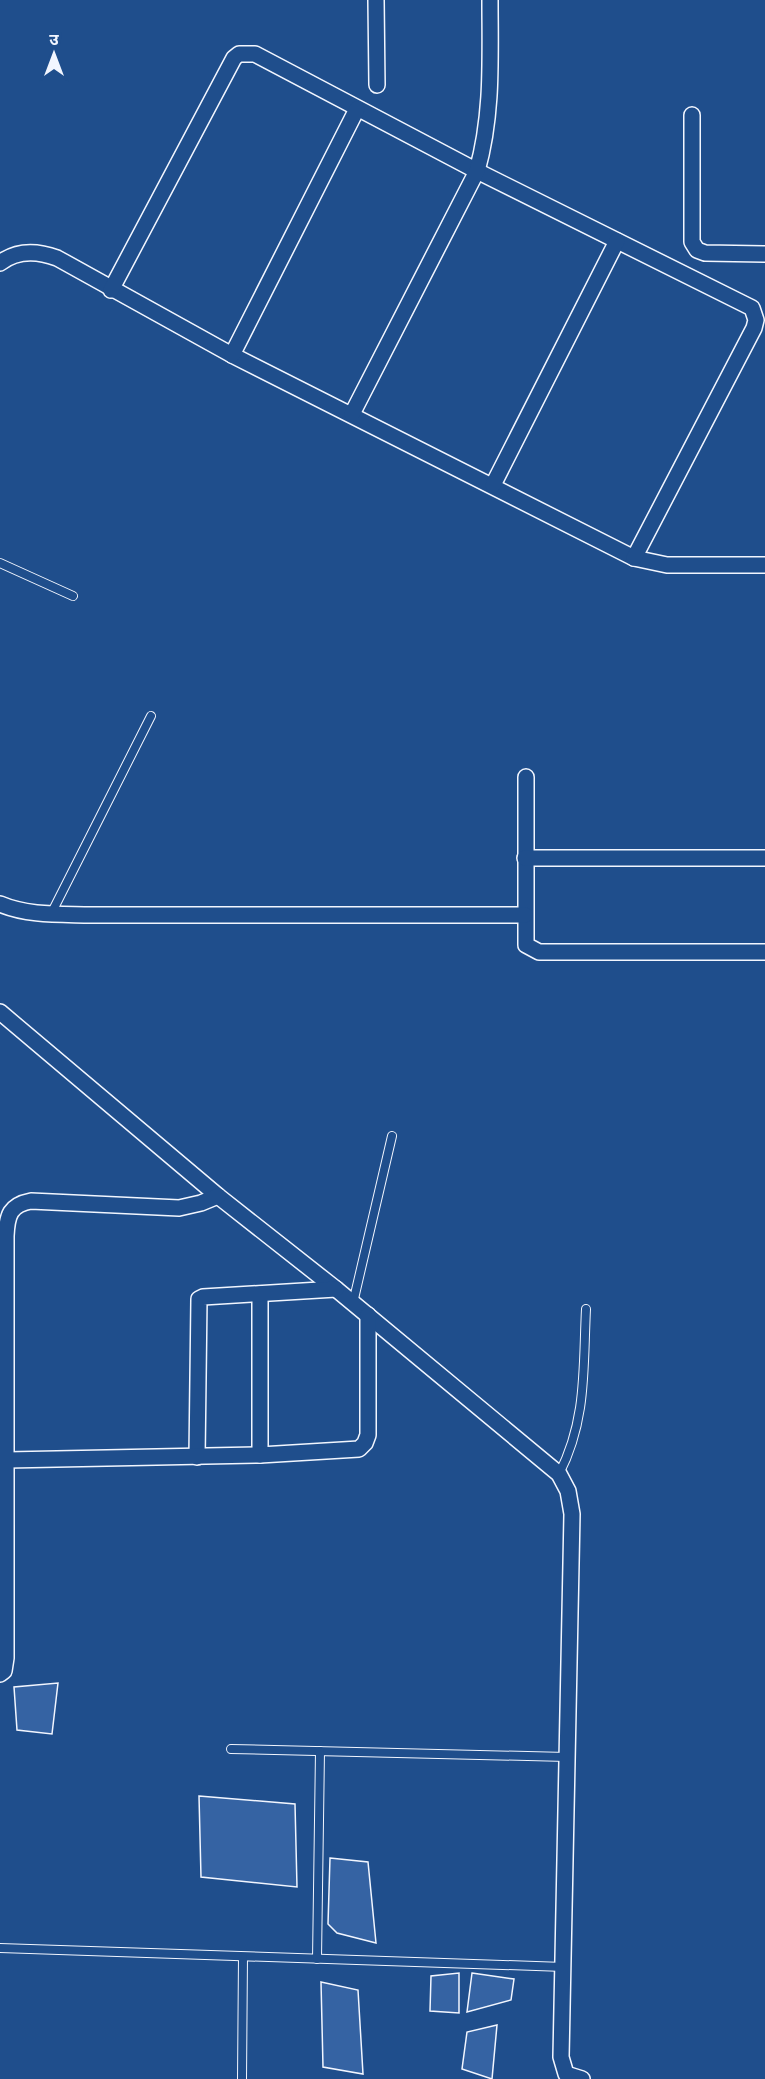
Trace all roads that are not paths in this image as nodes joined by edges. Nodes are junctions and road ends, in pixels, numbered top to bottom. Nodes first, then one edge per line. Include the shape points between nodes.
1 (376, 0) edge
2 (490, 0) edge
3 (377, 85) dead end
4 (357, 109) junction
5 (692, 115) dead end
6 (477, 171) junction
7 (617, 241) junction
8 (765, 254) edge
9 (0, 263) edge
10 (111, 290) junction
11 (232, 356) junction
12 (352, 414) junction
13 (492, 485) junction
14 (634, 558) junction
15 (0, 563) edge
16 (765, 565) edge
17 (73, 596) dead end
18 (151, 716) dead end
19 (526, 777) dead end
20 (525, 858) junction
21 (765, 858) edge
22 (0, 904) edge
23 (51, 914) junction
24 (525, 915) junction
25 (765, 952) edge
26 (0, 1012) edge
27 (392, 1136) dead end
28 (218, 1196) junction
29 (336, 1289) junction
30 (260, 1294) junction
31 (353, 1303) junction
32 (586, 1309) dead end
33 (368, 1315) junction
34 (260, 1455) junction
35 (197, 1457) junction
36 (7, 1460) junction
37 (559, 1474) junction
38 (0, 1674) edge
39 (231, 1749) dead end
40 (320, 1751) junction
41 (569, 1757) junction
42 (0, 1948) edge
43 (243, 1957) junction
44 (317, 1959) junction
45 (564, 1967) junction
46 (566, 2077) edge
47 (242, 2079) edge
48 (582, 2079) edge

1 - 3 street
2 - 6 street via 490,104
4 - 6 street
4 - 10 street via 255,54 239,54
4 - 11 street
5 - 8 street via 692,242 696,250
6 - 7 street
6 - 12 street
7 - 13 street
7 - 14 street via 752,308 756,320
9 - 10 street via 24,253 40,252
10 - 11 street
11 - 12 street
12 - 13 street
13 - 14 street
14 - 16 street via 667,565
15 - 17 lane
18 - 23 lane
19 - 20 street
20 - 21 street
20 - 24 street
22 - 23 street
23 - 24 street
24 - 25 street via 526,945 534,951
26 - 28 street
27 - 31 lane
28 - 29 street
28 - 36 street via 179,1208 32,1201 19,1203 10,1210 6,1219
29 - 30 street
29 - 31 street
30 - 34 street
30 - 35 street via 203,1297 197,1304
31 - 33 street
32 - 37 lane via 582,1405 577,1432
33 - 34 street via 365,1443 349,1451
33 - 37 street
34 - 35 street
35 - 36 street
36 - 38 street via 6,1658
37 - 41 street via 568,1491 572,1514
39 - 40 lane
40 - 41 lane
40 - 44 lane
41 - 45 street
42 - 43 lane
43 - 44 lane
43 - 47 lane
44 - 45 lane
45 - 46 street via 561,2057
46 - 48 street

